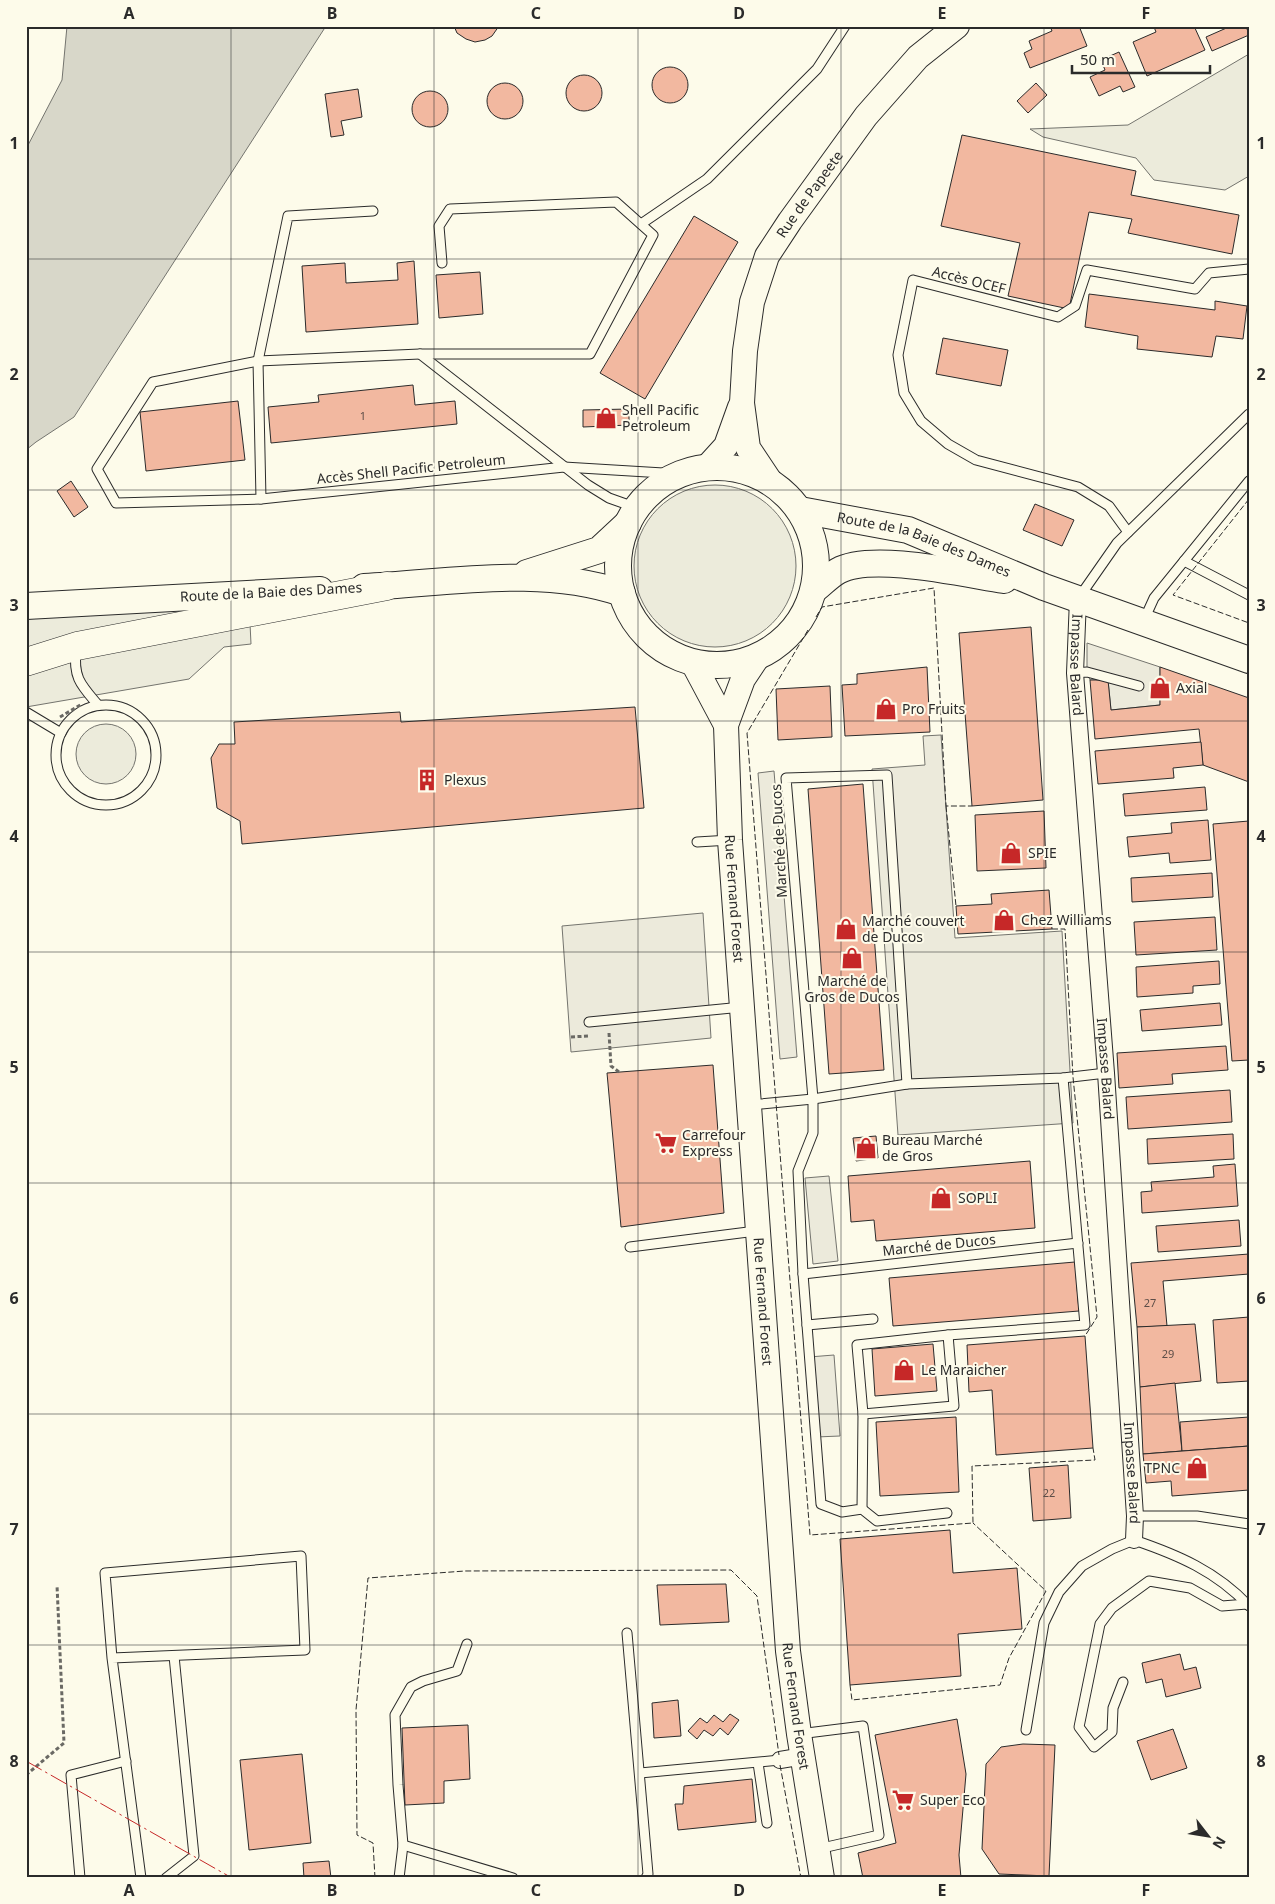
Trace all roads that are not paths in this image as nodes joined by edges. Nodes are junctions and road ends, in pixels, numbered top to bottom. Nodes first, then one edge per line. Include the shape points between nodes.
1 (845, 26) edge
2 (957, 26) edge
3 (373, 211) dead end
4 (641, 224) junction
5 (442, 263) dead end
6 (1249, 269) edge
7 (420, 354) junction
8 (258, 361) junction
9 (742, 403) junction
10 (1249, 414) edge
11 (564, 467) junction
12 (706, 468) junction
13 (680, 474) junction
14 (770, 481) junction
15 (1249, 481) edge
16 (261, 499) junction
17 (800, 510) junction
18 (633, 515) junction
19 (1128, 532) junction
20 (1184, 561) junction
21 (516, 576) junction
22 (387, 586) junction
23 (1044, 587) junction
24 (814, 590) junction
25 (622, 593) junction
26 (1249, 595) edge
27 (1078, 599) junction
28 (26, 606) edge
29 (1143, 622) junction
30 (77, 646) junction
31 (757, 658) junction
32 (1249, 660) edge
33 (26, 662) edge
34 (692, 663) junction
35 (1074, 674) junction
36 (1139, 686) dead end
37 (98, 706) junction
38 (26, 712) edge
39 (726, 725) junction
40 (61, 733) junction
41 (730, 840) junction
42 (697, 842) dead end
43 (742, 1007) junction
44 (589, 1022) dead end
45 (1106, 1073) junction
46 (1063, 1078) junction
47 (907, 1084) junction
48 (813, 1099) junction
49 (749, 1105) junction
50 (759, 1231) junction
51 (1078, 1243) junction
52 (630, 1246) dead end
53 (803, 1274) junction
54 (873, 1319) dead end
55 (806, 1325) junction
56 (948, 1334) junction
57 (863, 1414) junction
58 (862, 1509) junction
59 (947, 1514) dead end
60 (1135, 1516) junction
61 (1249, 1524) edge
62 (1134, 1540) junction
63 (1248, 1605) edge
64 (627, 1633) dead end
65 (467, 1644) dead end
66 (174, 1656) junction
67 (112, 1658) junction
68 (1123, 1682) dead end
69 (1026, 1730) dead end
70 (802, 1745) junction
71 (780, 1760) joint
72 (126, 1761) junction
73 (758, 1764) junction
74 (640, 1773) junction
75 (767, 1823) dead end
76 (403, 1845) junction
77 (818, 1849) junction
78 (80, 1878) edge
79 (141, 1878) edge
80 (166, 1878) edge
81 (399, 1878) edge
82 (514, 1878) edge
83 (646, 1878) edge
84 (822, 1878) edge

1 - 4 lane via 816,69 707,179
2 - 9 street, Rue de Papeete via 918,57 866,116 767,256 752,302
3 - 8 lane via 288,216
4 - 5 lane, Accès Shell Pacific Petroleum via 616,202 450,209 439,226
4 - 7 lane, Accès Shell Pacific Petroleum via 653,235 590,354
6 - 19 lane, Accès OCEF via 1209,273 1195,289 1087,270 1075,306 1058,317 913,280 898,355 904,393 921,421 948,444 976,460 1078,487 1109,506
7 - 8 lane, Accès Shell Pacific Petroleum
7 - 11 lane
8 - 16 lane
8 - 16 lane, Accès Shell Pacific Petroleum via 153,382 97,469 116,502
9 - 12 street, Rue de Papeete via 726,446
9 - 14 street, Rue de Papeete via 748,448
10 - 19 lane
11 - 13 lane, Accès Shell Pacific Petroleum
11 - 16 lane, Accès Shell Pacific Petroleum
11 - 18 lane
12 - 13 main road, Route de la Baie des Dames
12 - 14 main road, Route de la Baie des Dames via 739,469
13 - 18 main road, Route de la Baie des Dames via 649,494
14 - 17 main road, Route de la Baie des Dames
15 - 20 lane
17 - 23 main road, Route de la Baie des Dames via 908,530
17 - 24 main road, Route de la Baie des Dames via 812,535 817,562
18 - 21 main road, Route de la Baie des Dames via 599,550
18 - 25 main road via 621,545 618,569
19 - 27 lane
20 - 26 lane
20 - 29 lane via 1154,598
21 - 22 main road, Route de la Baie des Dames
21 - 25 main road, Route de la Baie des Dames via 600,586
22 - 28 main road, Route de la Baie des Dames
22 - 30 highway
23 - 24 main road, Route de la Baie des Dames via 883,562 854,565 838,571
23 - 27 main road, Route de la Baie des Dames
24 - 31 main road via 802,618 782,641
25 - 34 main road via 632,618 649,638 669,654
27 - 29 main road, Route de la Baie des Dames
27 - 35 street, Impasse Balard
29 - 32 main road, Route de la Baie des Dames
30 - 33 highway
30 - 37 lane via 76,675
31 - 34 main road via 725,666
31 - 39 street, Rue Fernand Forest via 743,679
34 - 39 street, Rue Fernand Forest
35 - 36 lane via 1086,672
35 - 45 street, Impasse Balard
37 - 40 lane via 70,720
37 - 40 lane via 113,705 127,709 140,717 154,740 156,764 140,793 120,803 99,805 83,800 61,777 57,748
38 - 40 lane
39 - 41 street, Rue Fernand Forest
41 - 42 lane
41 - 43 street, Rue Fernand Forest
43 - 44 lane
43 - 49 street, Rue Fernand Forest
45 - 46 lane
45 - 60 street, Impasse Balard
46 - 47 lane
46 - 51 lane
47 - 48 lane
47 - 48 lane, Marché de Ducos via 887,775 786,778
48 - 49 lane
48 - 53 lane, Marché de Ducos via 813,1133 798,1171
49 - 50 street, Rue Fernand Forest
50 - 52 lane
50 - 70 street, Rue Fernand Forest via 788,1651
51 - 53 lane, Marché de Ducos
51 - 56 lane via 1085,1325
53 - 55 lane, Marché de Ducos
54 - 55 lane
55 - 58 lane, Marché de Ducos via 821,1504 842,1512
56 - 57 lane via 857,1345
56 - 57 lane via 954,1406
57 - 58 lane
58 - 59 lane via 877,1521
60 - 61 lane via 1197,1516
60 - 62 street, Impasse Balard
62 - 63 lane via 1178,1556 1227,1584
62 - 69 lane via 1082,1566 1059,1592 1044,1623
63 - 68 lane via 1222,1606 1190,1588 1149,1581 1112,1608 1100,1624 1079,1727 1094,1747 1112,1732 1113,1708
64 - 74 lane
65 - 76 lane via 457,1671 411,1687 395,1715
66 - 67 lane
66 - 67 lane via 305,1650 301,1556 105,1573
66 - 80 lane via 194,1856
67 - 72 lane
70 - 71 street
70 - 77 street, Rue Fernand Forest
70 - 77 lane via 863,1726 879,1835
71 - 73 lane
72 - 78 lane via 71,1775
72 - 79 lane
73 - 74 lane
73 - 75 lane
74 - 83 lane
76 - 81 lane
76 - 82 lane
77 - 84 street, Rue Fernand Forest

